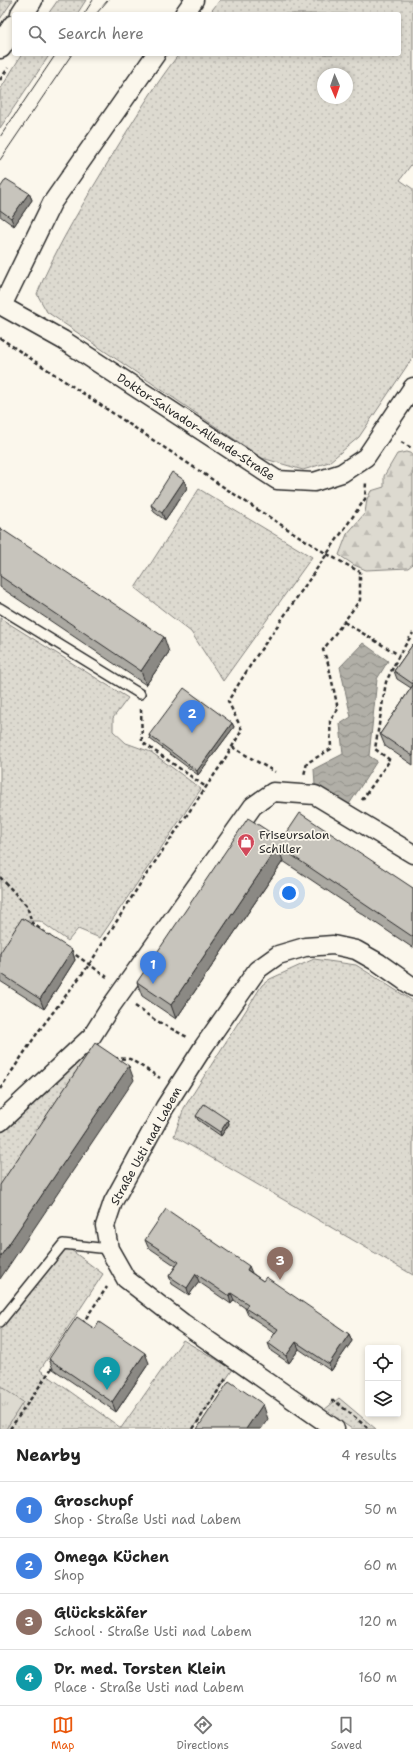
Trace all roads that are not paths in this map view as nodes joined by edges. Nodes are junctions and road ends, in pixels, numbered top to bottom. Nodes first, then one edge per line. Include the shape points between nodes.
1 (31, 0) edge
2 (194, 0) edge
3 (23, 12) edge
4 (185, 12) edge
5 (12, 29) edge
6 (0, 47) edge
7 (155, 56) edge
8 (1, 306) edge
9 (413, 386) edge
10 (0, 608) edge
11 (140, 694) road end
12 (413, 854) edge
13 (413, 987) edge
14 (0, 1122) edge
15 (109, 1249) junction
16 (0, 1322) edge
17 (335, 1429) edge

1 - 3 main road
2 - 4 street
5 - 6 main road
7 - 8 street, Doktor-Salvador-Allende-Straße via 52,203
8 - 9 street, Doktor-Salvador-Allende-Straße via 63,340 277,480 314,482 342,473 366,457
10 - 11 lane
12 - 14 street via 315,795 273,792 253,806 92,1036
13 - 15 street, Straße Usti nad Labem via 356,950 333,945 304,947 278,955 257,970 165,1107 113,1202 105,1226
15 - 16 lane via 63,1244
15 - 17 street, Straße Usti nad Labem via 126,1279 238,1362

